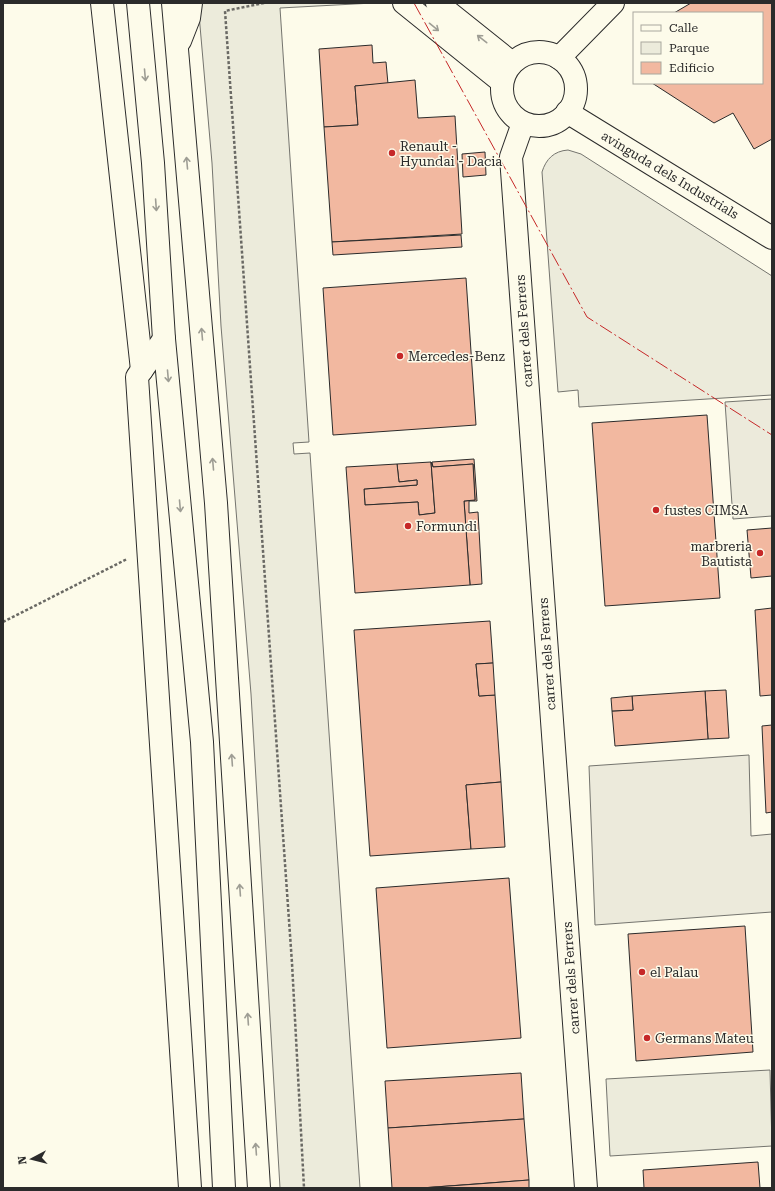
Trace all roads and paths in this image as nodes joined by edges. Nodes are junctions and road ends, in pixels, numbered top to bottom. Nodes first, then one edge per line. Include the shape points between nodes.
1 (102, 3) edge
2 (130, 3) edge
3 (138, 3) edge
4 (173, 3) edge
5 (191, 3) edge
6 (264, 3) edge
7 (404, 3) edge
8 (437, 3) edge
9 (613, 3) edge
10 (141, 36) junction
11 (177, 50) junction
12 (559, 58) junction
13 (512, 63) junction
14 (502, 82) junction
15 (567, 112) junction
16 (523, 123) junction
17 (772, 238) edge
18 (164, 339) junction
19 (142, 370) junction
20 (148, 548) junction
21 (3, 622) edge
22 (190, 1188) edge
23 (224, 1188) edge
24 (258, 1188) edge
25 (304, 1188) edge
26 (586, 1188) edge

1 - 19 main road
2 - 10 main road
3 - 10 main road
4 - 11 main road
5 - 11 main road
6 - 25 path via 225,11 291,955
7 -> 14 main road
13 -> 8 main road
9 - 12 main road
10 -> 18 main road via 153,163
24 -> 11 main road via 216,503
12 - 13 main road via 548,53 535,52 522,55
12 - 15 main road via 574,78 576,90
13 - 14 main road
14 - 16 main road via 506,106 513,116
15 - 16 main road via 547,125
15 - 17 main road, avinguda dels Industrials
16 - 26 main road, carrer dels Ferrers via 511,157
18 - 19 main road
18 -> 23 main road via 202,742
19 - 20 main road via 137,377
20 - 21 path
20 - 22 main road

